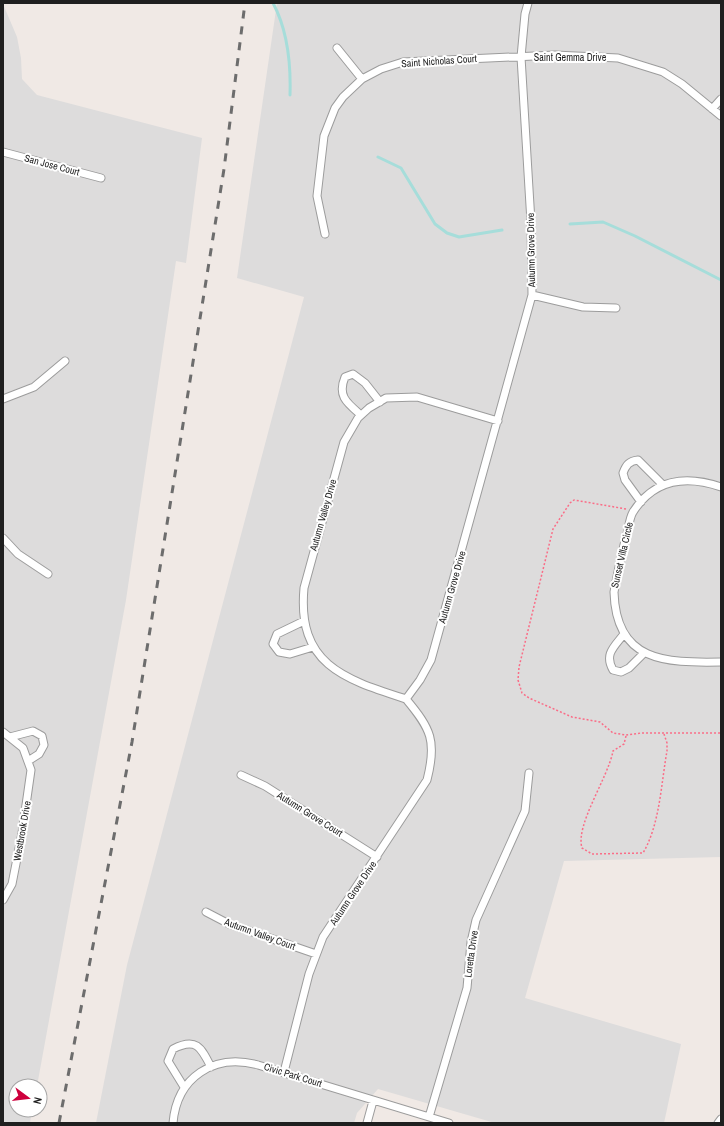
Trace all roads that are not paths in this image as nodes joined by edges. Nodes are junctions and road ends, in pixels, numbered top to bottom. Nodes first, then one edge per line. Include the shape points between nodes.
1 (528, 3) edge
2 (337, 48) dead end
3 (521, 57) junction
4 (362, 79) junction
5 (721, 99) edge
6 (712, 108) junction
7 (721, 116) edge
8 (3, 152) edge
9 (101, 178) dead end
10 (325, 234) dead end
11 (532, 296) junction
12 (616, 308) dead end
13 (66, 361) dead end
14 (3, 399) edge
15 (380, 402) junction
16 (361, 415) junction
17 (498, 421) junction
18 (663, 485) junction
19 (721, 487) edge
20 (641, 502) junction
21 (3, 538) edge
22 (48, 574) dead end
23 (304, 621) junction
24 (624, 634) junction
25 (314, 647) junction
26 (644, 653) junction
27 (721, 662) edge
28 (406, 699) junction
29 (3, 732) edge
30 (10, 737) junction
31 (28, 761) junction
32 (529, 773) dead end
33 (241, 775) dead end
34 (377, 857) junction
35 (3, 900) edge
36 (206, 912) dead end
37 (316, 954) junction
38 (211, 1067) junction
39 (284, 1072) junction
40 (184, 1087) junction
41 (373, 1101) junction
42 (429, 1117) junction
43 (721, 1119) edge
44 (173, 1123) edge
45 (367, 1123) edge
46 (450, 1123) edge
47 (718, 1123) edge

1 - 3 street, Autumn Grove Drive
2 - 4 street
3 - 4 street, Saint Nicholas Court via 403,62
3 - 6 street, Saint Gemma Drive via 603,56 633,62 663,72
3 - 11 street, Autumn Grove Drive via 531,222
4 - 10 street, Saint Nicholas Court via 335,108 324,136 317,196
5 - 6 street
6 - 7 street, Saint Gemma Drive
8 - 9 street, San Jose Court
11 - 12 street via 583,307
11 - 17 street, Autumn Grove Drive
13 - 14 street via 34,386
15 - 16 street, Autumn Valley Drive
15 - 16 street via 365,383 353,374 345,377 340,388 342,396
15 - 17 street, Autumn Valley Drive via 386,398 417,397
16 - 23 street, Autumn Valley Drive via 344,442 310,562 304,588
17 - 28 street, Autumn Grove Drive via 431,660
18 - 19 street, Sunset Villa Circle via 688,479 705,481
18 - 20 street, Sunset Villa Circle via 653,490
18 - 20 street via 638,460 626,465 623,473 625,480
20 - 24 street, Sunset Villa Circle via 634,511 614,592 616,617
21 - 22 street via 18,554
23 - 25 street, Autumn Valley Drive
23 - 25 street via 277,634 273,644 279,652 290,654
24 - 26 street, Sunset Villa Circle
24 - 26 street via 610,654 608,662 613,670 621,672 629,668
25 - 28 street, Autumn Valley Drive via 326,663 342,676
26 - 27 street, Sunset Villa Circle via 668,661
28 - 34 street, Autumn Grove Drive via 428,729 433,759 428,780
29 - 30 street, Westbrook Drive
30 - 31 street, Westbrook Drive via 23,748
30 - 31 street via 33,731 42,736 44,745 39,754
31 - 35 street, Westbrook Drive via 31,770 22,833 12,884
32 - 42 street, Loretta Drive via 525,811 476,920 471,942 467,988
33 - 34 street, Autumn Grove Court via 265,786
34 - 37 street, Autumn Grove Drive via 324,937
36 - 37 street, Autumn Valley Court via 229,924
37 - 39 street, Autumn Grove Drive
38 - 39 street, Civic Park Court via 223,1062 249,1063
38 - 40 street, Civic Park Court via 202,1071
38 - 40 street via 202,1049 194,1044 183,1044 173,1049 168,1062
39 - 41 street, Civic Park Court
40 - 44 street, Civic Park Court via 174,1109
41 - 42 street, Civic Park Court
41 - 45 street
42 - 46 street, Civic Park Court
43 - 47 street

